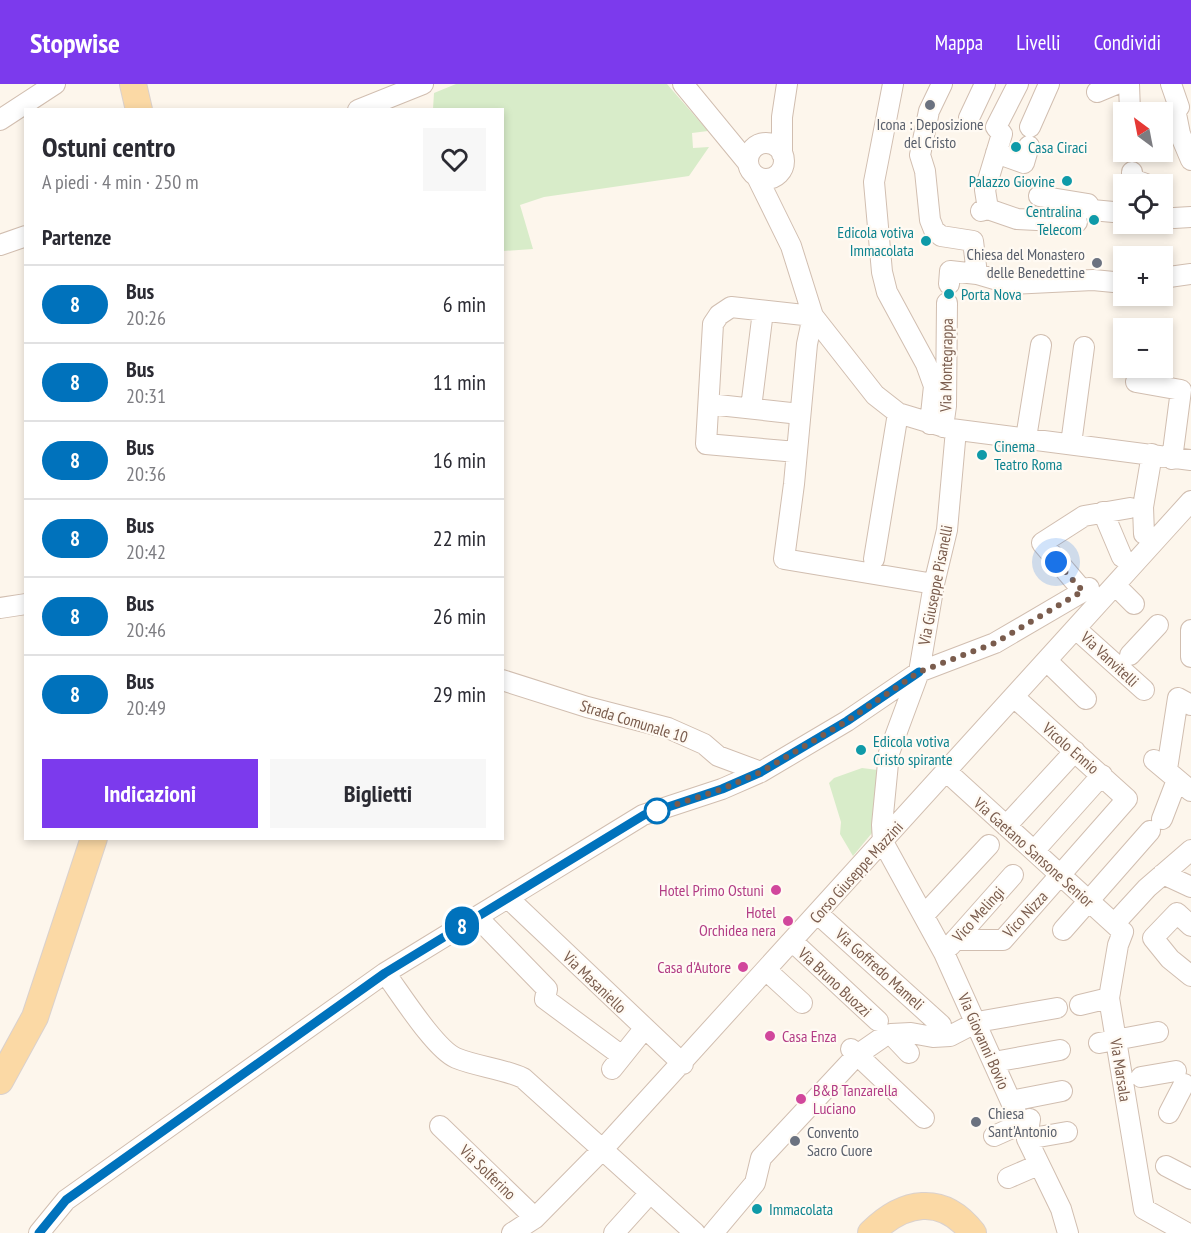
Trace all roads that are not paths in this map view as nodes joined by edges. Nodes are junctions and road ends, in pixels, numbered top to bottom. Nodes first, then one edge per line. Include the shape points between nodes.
1 (55, 84) edge
2 (133, 84) edge
3 (423, 84) edge
4 (683, 84) edge
5 (787, 84) edge
6 (893, 84) edge
7 (942, 84) edge
8 (985, 84) edge
9 (1018, 84) edge
10 (1049, 84) edge
11 (1116, 84) edge
12 (1129, 84) edge
13 (1171, 84) edge
14 (1096, 92) dead end
15 (1130, 102) edge
16 (1185, 106) edge
17 (139, 108) edge
18 (363, 108) edge
19 (782, 117) junction
20 (969, 118) dead end
21 (0, 120) edge
22 (1189, 148) edge
23 (996, 153) junction
24 (751, 156) junction
25 (782, 162) junction
26 (1039, 196) dead end
27 (1113, 212) edge
28 (1077, 222) dead end
29 (24, 237) edge
30 (0, 245) edge
31 (790, 246) junction
32 (977, 274) junction
33 (1191, 274) edge
34 (1173, 276) edge
35 (1113, 282) edge
36 (763, 311) junction
37 (813, 316) junction
38 (1041, 345) dead end
39 (1084, 347) dead end
40 (1136, 382) dead end
41 (709, 404) junction
42 (751, 408) junction
43 (898, 413) junction
44 (800, 414) junction
45 (943, 427) junction
46 (1026, 438) junction
47 (1071, 444) junction
48 (797, 452) junction
49 (1152, 454) junction
50 (1181, 459) edge
51 (1191, 501) edge
52 (1130, 508) dead end
53 (1103, 512) junction
54 (1144, 534) dead end
55 (1122, 556) dead end
56 (874, 559) dead end
57 (934, 584) junction
58 (1115, 585) junction
59 (24, 604) edge
60 (1134, 604) dead end
61 (0, 608) edge
62 (1158, 625) dead end
63 (1076, 628) junction
64 (1191, 630) edge
65 (1130, 655) dead end
66 (1191, 657) edge
67 (1047, 661) junction
68 (919, 672) junction
69 (504, 681) edge
70 (1144, 690) dead end
71 (1014, 697) junction
72 (1086, 699) dead end
73 (1191, 705) edge
74 (1075, 752) junction
75 (761, 772) junction
76 (946, 772) junction
77 (1102, 775) junction
78 (1172, 775) edge
79 (1127, 799) joint
80 (1006, 826) junction
81 (93, 840) edge
82 (883, 842) junction
83 (989, 845) dead end
84 (1191, 850) edge
85 (1034, 851) junction
86 (1163, 874) junction
87 (1013, 875) dead end
88 (1059, 876) junction
89 (1191, 887) edge
90 (508, 898) junction
91 (1088, 901) junction
92 (818, 914) junction
93 (924, 915) junction
94 (477, 917) junction
95 (1191, 926) edge
96 (1118, 928) junction
97 (1063, 930) dead end
98 (793, 942) junction
99 (950, 946) junction
100 (767, 971) junction
101 (385, 973) junction
102 (1191, 976) edge
103 (1109, 998) junction
104 (802, 1003) dead end
105 (1080, 1005) dead end
106 (1057, 1008) dead end
107 (977, 1023) junction
108 (941, 1025) dead end
109 (884, 1028) junction
110 (644, 1029) junction
111 (1158, 1032) dead end
112 (1108, 1041) junction
113 (1060, 1050) dead end
114 (854, 1052) junction
115 (909, 1053) dead end
116 (994, 1062) junction
117 (683, 1064) junction
118 (1130, 1079) junction
119 (0, 1081) edge
120 (1062, 1091) dead end
121 (1011, 1101) junction
122 (1169, 1113) dead end
123 (924, 1118) dead end
124 (440, 1126) dead end
125 (1024, 1132) junction
126 (1066, 1132) dead end
127 (994, 1136) dead end
128 (602, 1150) junction
129 (1166, 1166) dead end
130 (1048, 1172) junction
131 (1008, 1178) dead end
132 (1191, 1179) edge
133 (650, 1193) junction
134 (535, 1218) junction
135 (1187, 1227) edge
136 (39, 1233) edge
137 (512, 1233) edge
138 (614, 1233) edge
139 (695, 1233) edge
140 (713, 1233) edge
141 (871, 1233) edge
142 (973, 1233) edge
143 (1068, 1233) edge

1 - 21 street
2 - 17 main road
3 - 18 street
4 - 24 street
5 - 19 street
6 - 45 street via 874,182 882,272 887,292 927,364
7 - 32 street via 929,111 920,155 930,220 942,236 973,241
8 - 20 street
9 - 23 street via 996,127 1002,134
10 - 23 street via 1029,136 1024,163
11 - 14 street
12 - 15 street
13 - 16 street
16 - 22 street via 1175,109 1180,134
19 - 24 street
19 - 25 street
23 - 28 street via 985,190 984,210 1017,219
24 - 25 street via 775,145
24 - 25 street via 768,179
24 - 31 street
25 - 31 street via 781,194
26 - 27 street via 1079,201 1092,210
29 - 30 street
31 - 37 street
32 - 35 street via 1011,284
32 - 45 street, Via Montegrappa via 949,286
33 - 34 street
36 - 37 street
36 - 41 street via 731,307 713,324
36 - 42 street
37 - 43 street via 875,395
37 - 44 street
38 - 46 street
39 - 47 street
40 - 50 street via 1181,390
41 - 42 street
41 - 48 street via 706,444
42 - 44 street
43 - 45 street
43 - 56 street
44 - 48 street
45 - 46 street
45 - 57 street, Via Giuseppe Pisanelli via 947,530
46 - 47 street
47 - 49 street
48 - 57 street via 784,559
49 - 50 street
49 - 54 street via 1143,507
51 - 58 street, Corso Giuseppe Mazzini
52 - 53 street
53 - 55 street
53 - 68 street via 1084,516 1042,543 1086,590 995,643
57 - 68 street, Via Giuseppe Pisanelli
58 - 60 street
58 - 63 street, Corso Giuseppe Mazzini
59 - 61 street
62 - 65 street
63 - 67 street, Corso Giuseppe Mazzini
63 - 70 street, Via Vanvitelli
64 - 66 street
67 - 71 street, Corso Giuseppe Mazzini
67 - 72 street
68 - 75 street
68 - 82 street, Via Giuseppe Pisanelli via 889,753
69 - 75 street, Strada Comunale 10 via 668,728 704,744 718,756
71 - 74 street, Vicolo Ennio
71 - 76 street, Corso Giuseppe Mazzini
73 - 78 street via 1178,698
74 - 77 street, Vicolo Ennio
74 - 80 street
75 - 90 street via 644,815
76 - 80 street, Via Gaetano Sansone Senior
76 - 82 street, Corso Giuseppe Mazzini
77 - 79 street, Vicolo Ennio
77 - 85 street
78 - 91 street via 1156,825
79 - 88 street, Vico Nizza
80 - 85 street, Via Gaetano Sansone Senior
81 - 119 main road via 35,1017
82 - 92 street, Corso Giuseppe Mazzini
82 - 93 street, Via Giovanni Bovio
83 - 93 street
84 - 86 street
85 - 88 street, Via Gaetano Sansone Senior
86 - 89 street
86 - 96 street
87 - 99 street, Vico Melingi
88 - 91 street, Via Gaetano Sansone Senior
88 - 99 street, Vico Nizza via 1003,940
90 - 94 street
90 - 110 street, Via Masaniello
91 - 96 street, Via Gaetano Sansone Senior
91 - 97 street
92 - 98 street, Corso Giuseppe Mazzini
92 - 108 street, Via Goffredo Mameli
93 - 99 street, Via Giovanni Bovio
94 - 101 street
94 - 110 street via 547,989 545,999 617,1063
95 - 102 street via 1177,913 1153,938
96 - 103 street, Via Marsala
98 - 100 street, Corso Giuseppe Mazzini
98 - 109 street, Via Bruno Buozzi
99 - 107 street, Via Giovanni Bovio
100 - 104 street
100 - 117 street, Corso Giuseppe Mazzini
101 - 128 street via 440,1046 456,1058 504,1069 523,1078
101 - 136 street via 66,1200
103 - 105 street
103 - 112 street, Via Marsala
106 - 107 street
107 - 109 street via 950,1036
107 - 116 street, Via Giovanni Bovio
109 - 114 street
109 - 115 street, Via Bruno Buozzi
110 - 117 street, Via Masaniello
111 - 112 street
112 - 118 street, Via Marsala
113 - 116 street
114 - 123 street
114 - 140 street via 761,1158 755,1183
116 - 121 street, Via Giovanni Bovio
117 - 128 street, Corso Giuseppe Mazzini
118 - 122 street via 1180,1078
118 - 135 street, Via Marsala via 1144,1209
120 - 121 street
121 - 125 street, Via Giovanni Bovio
124 - 134 street, Via Solferino
125 - 126 street
125 - 127 street
125 - 130 street, Via Giovanni Bovio
128 - 133 street
128 - 134 street, Corso Giuseppe Mazzini
129 - 132 street
130 - 131 street
130 - 143 street, Via Giovanni Bovio
133 - 138 street
133 - 139 street
134 - 137 street, Corso Giuseppe Mazzini
141 - 142 main road via 885,1219 910,1206 945,1210 965,1222

